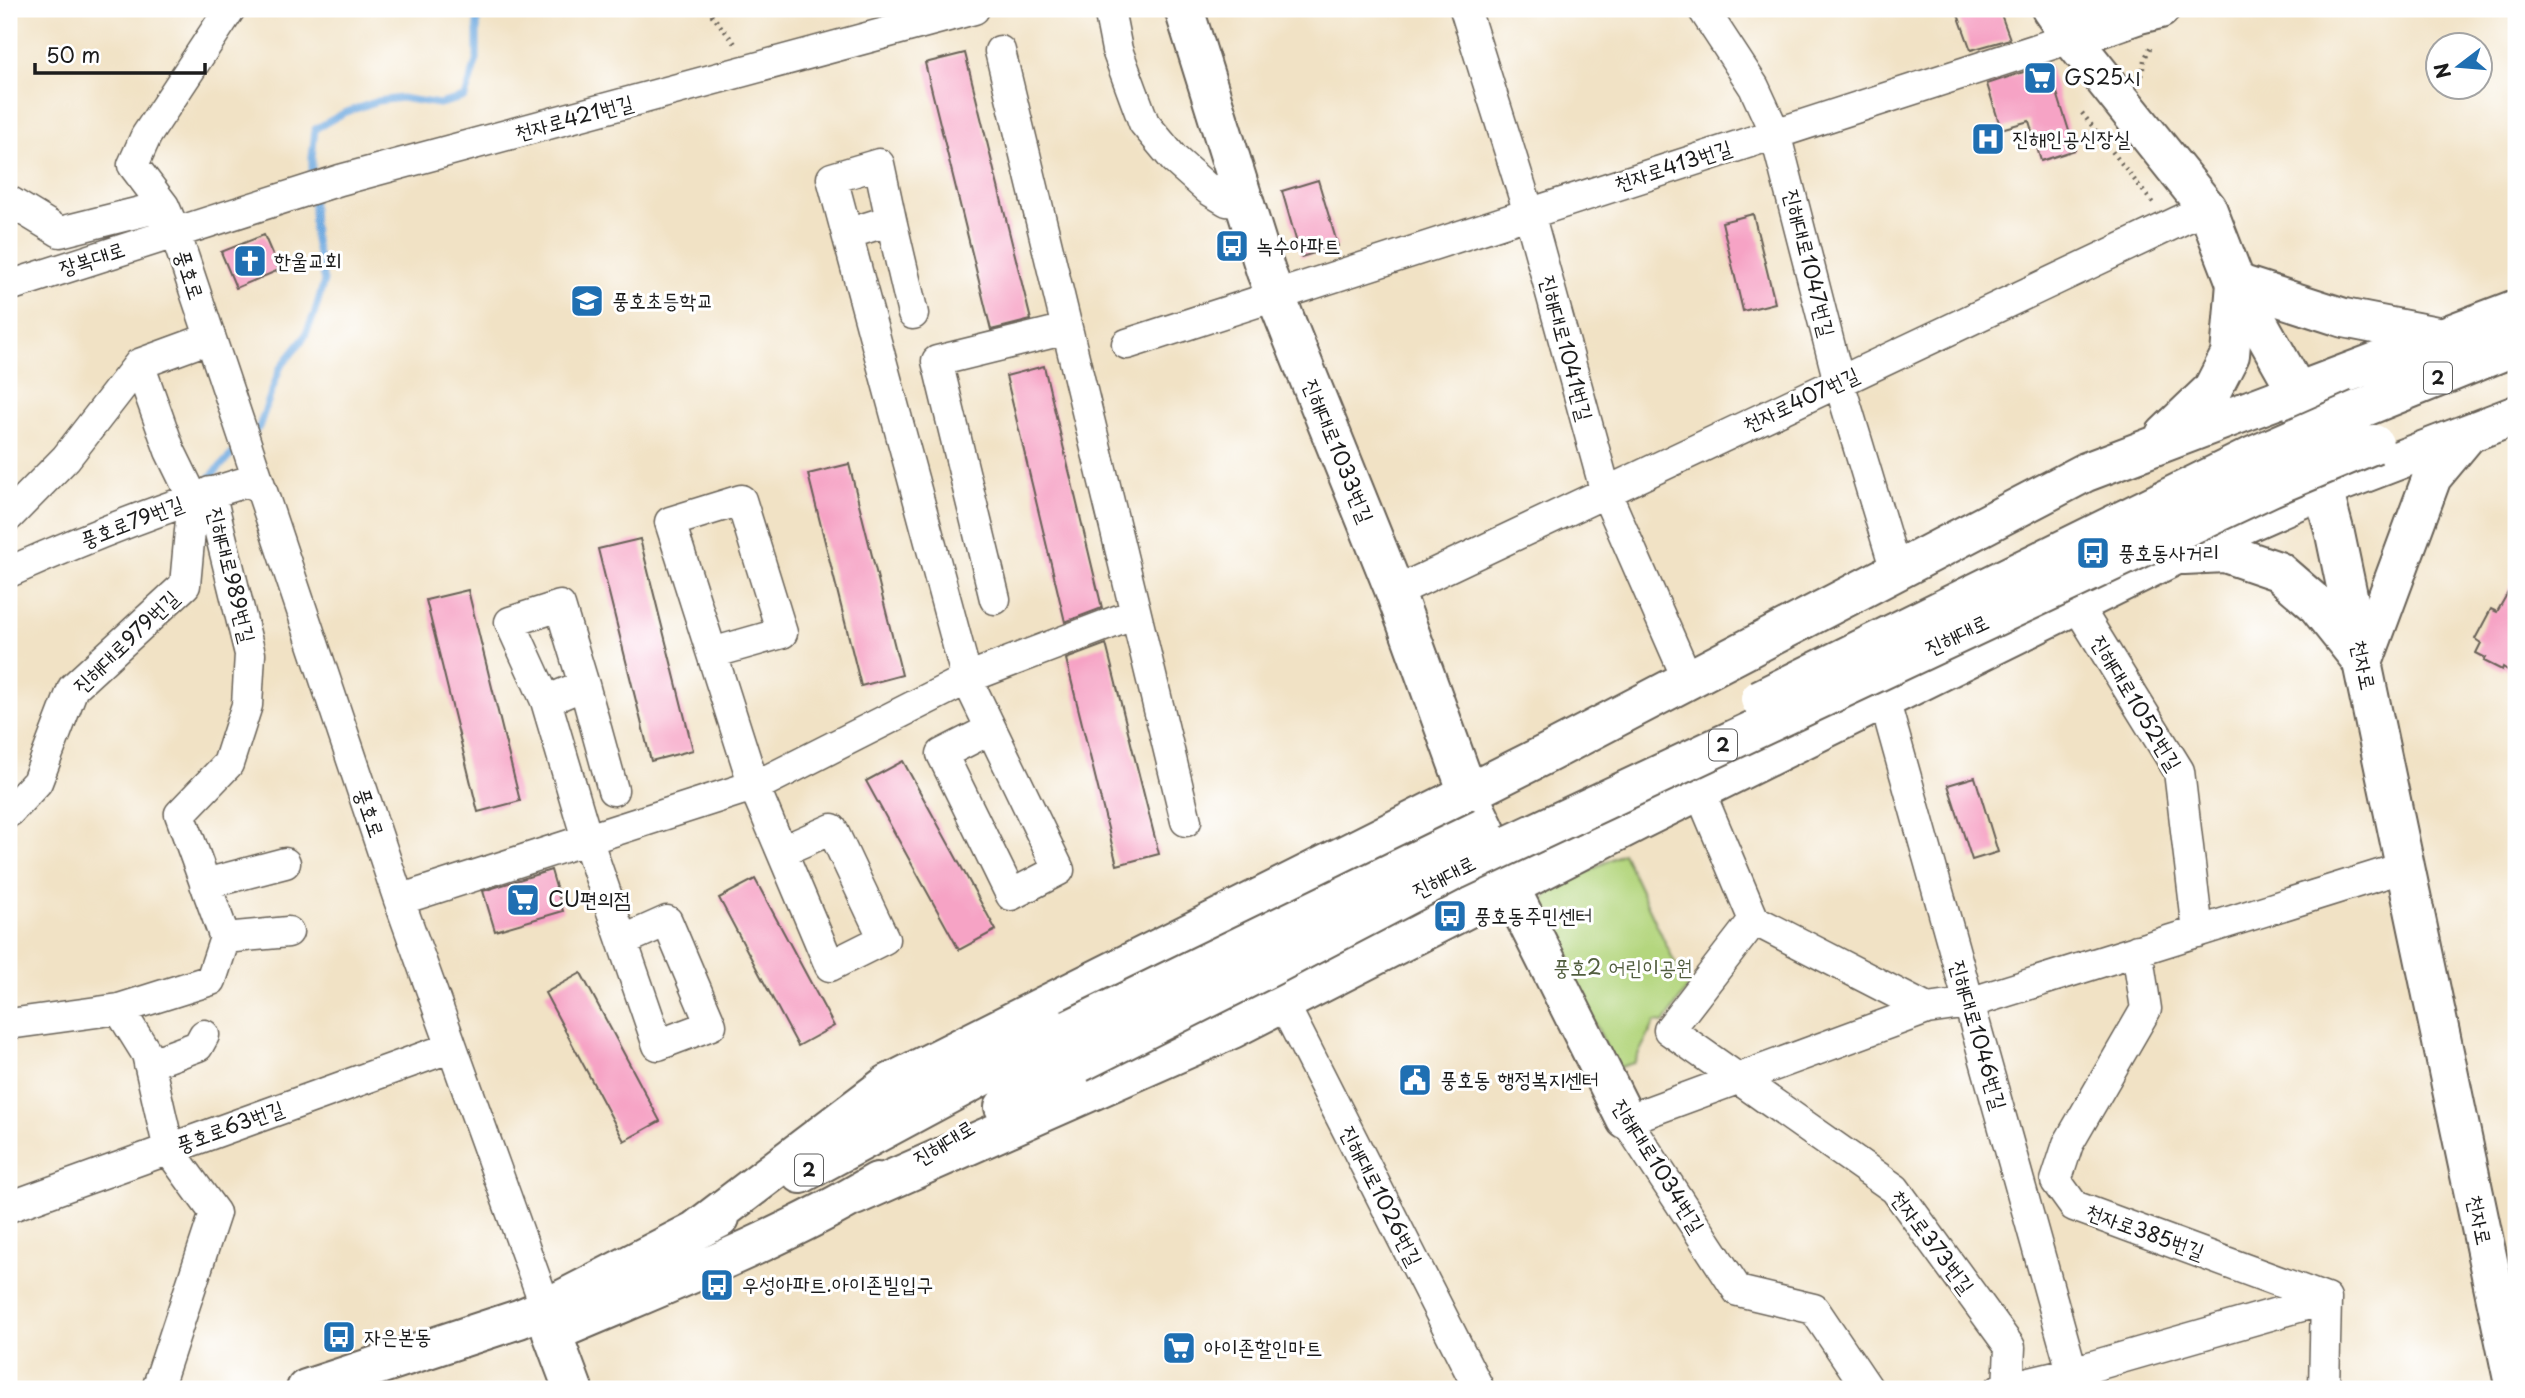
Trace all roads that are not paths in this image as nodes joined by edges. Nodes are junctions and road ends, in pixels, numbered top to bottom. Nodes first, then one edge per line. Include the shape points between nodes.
1 (230, 9) edge
2 (974, 9) edge
3 (1109, 9) edge
4 (1184, 9) edge
5 (1465, 9) edge
6 (1703, 9) edge
7 (2160, 9) edge
8 (2061, 23) edge
9 (1000, 51) dead end
10 (1775, 133) junction
11 (9, 201) edge
12 (1244, 203) junction
13 (2207, 208) junction
14 (1529, 213) junction
15 (170, 219) junction
16 (891, 220) junction
17 (847, 234) junction
18 (2236, 283) junction
19 (9, 286) edge
20 (1275, 295) junction
21 (2516, 309) edge
22 (913, 314) dead end
23 (1067, 329) junction
24 (2442, 337) junction
25 (210, 338) junction
26 (1127, 344) dead end
27 (2516, 346) edge
28 (139, 364) junction
29 (1839, 382) junction
30 (2516, 390) edge
31 (2297, 391) junction
32 (2516, 415) edge
33 (2471, 431) junction
34 (2153, 446) junction
35 (257, 479) junction
36 (2323, 489) junction
37 (1606, 493) junction
38 (202, 495) junction
39 (9, 516) edge
40 (2175, 555) junction
41 (1896, 571) junction
42 (9, 572) edge
43 (1395, 592) junction
44 (995, 599) dead end
45 (2076, 604) junction
46 (1135, 614) junction
47 (712, 653) junction
48 (2362, 663) junction
49 (967, 679) junction
50 (1688, 680) junction
51 (584, 685) junction
52 (1884, 699) junction
53 (546, 701) junction
54 (991, 729) junction
55 (754, 786) junction
56 (613, 790) dead end
57 (1699, 790) junction
58 (1468, 793) junction
59 (9, 811) edge
60 (1186, 821) dead end
61 (587, 839) junction
62 (782, 851) dead end
63 (285, 863) dead end
64 (2405, 867) junction
65 (205, 884) junction
66 (1509, 887) junction
67 (399, 900) junction
68 (1754, 920) junction
69 (288, 932) dead end
70 (2198, 932) junction
71 (225, 938) junction
72 (622, 942) dead end
73 (2137, 950) junction
74 (1283, 1003) junction
75 (1969, 1003) junction
76 (119, 1009) junction
77 (1927, 1009) junction
78 (9, 1024) edge
79 (204, 1035) dead end
80 (1075, 1046) junction
81 (452, 1047) junction
82 (149, 1064) junction
83 (1738, 1079) junction
84 (1626, 1120) junction
85 (169, 1150) junction
86 (854, 1196) junction
87 (9, 1207) edge
88 (696, 1230) junction
89 (2326, 1299) junction
90 (549, 1320) junction
91 (2075, 1380) edge
92 (157, 1389) edge
93 (306, 1389) edge
94 (386, 1389) edge
95 (573, 1389) edge
96 (1479, 1389) edge
97 (1868, 1389) edge
98 (2005, 1389) edge
99 (2324, 1389) edge
100 (2515, 1389) edge

1 - 15 street via 146,136 133,165
2 - 15 street, 천자로421번길 via 298,195
3 - 12 street via 1117,50 1144,122 1174,159 1209,190 1227,201
4 - 12 main road, 진해대로1033번길
5 - 14 street, 진해대로1041번길
6 - 10 street, 진해대로1047번길 via 1754,87
7 - 8 main road
8 - 10 street, 천자로413번길
8 - 13 main road, 천자로
9 - 23 street
10 - 14 street, 천자로413번길
10 - 29 street, 진해대로1047번길
11 - 15 street via 60,232
12 - 20 main road, 진해대로1033번길
13 - 18 main road, 천자로
13 - 29 street, 천자로407번길
14 - 20 street, 천자로413번길
14 - 37 street, 진해대로1041번길
15 - 19 street, 장복대로
15 - 25 street, 풍호로
16 - 17 street
16 - 17 street via 879,164 832,178
16 - 22 street
17 - 49 street
18 - 24 main road via 2344,318
18 - 31 main road, 천자로
18 - 34 main road via 2230,355 2218,379
20 - 26 street, 천자로413번길
20 - 43 main road, 진해대로1033번길
21 - 24 main road
23 - 44 street via 937,361
23 - 46 street
24 - 31 main road
25 - 28 street
25 - 35 street, 풍호로
27 - 80 main road, 진해대로 / 2, bridge via 2251,457 1705,726 1436,850
28 - 38 street via 170,451
28 - 39 street via 66,458
29 - 37 street, 천자로407번길
29 - 41 street, 진해대로1047번길
30 - 80 main road, 진해대로 / 2, bridge via 2272,487 1456,870 1272,967
31 - 34 main road
31 - 36 main road, 천자로
32 - 33 main road
33 - 36 main road
33 - 48 main road via 2432,477
34 - 41 main road via 2086,471
35 - 38 street, 풍호로79번길
35 - 67 street, 풍호로
36 - 40 main road
36 - 48 main road, 천자로
37 - 43 street, 천자로407번길
37 - 50 street, 진해대로1041번길
38 - 42 street, 풍호로79번길
38 - 59 street, 진해대로979번길 via 185,585 74,688 37,782
38 - 65 street, 진해대로989번길 via 250,654 247,705 228,764 180,814
40 - 45 main road
40 - 48 main road via 2225,553 2278,571 2315,603
41 - 50 main road
43 - 58 main road, 진해대로1033번길
45 - 52 main road
45 - 70 street, 진해대로1052번길 via 2179,771
46 - 49 street
46 - 60 street
47 - 47 street via 670,522 741,500 782,633
47 - 55 street
48 - 64 main road, 천자로
49 - 54 street
49 - 55 street
50 - 58 main road
51 - 53 street
51 - 53 street via 561,607 510,622
51 - 56 street
52 - 57 main road
52 - 75 street, 진해대로1046번길
53 - 61 street
54 - 54 street via 1059,870 1011,895 942,754
55 - 61 street
55 - 62 street
57 - 66 main road
57 - 68 street
58 - 66 main road, 진해대로1033번길
58 - 88 main road via 888,1084
61 - 67 street
61 - 72 street
63 - 65 street
64 - 70 street
64 - 100 main road, 천자로
65 - 71 street, 진해대로989번길
66 - 74 main road
66 - 84 main road, 진해대로1034번길
67 - 81 street, 풍호로
68 - 77 street
68 - 83 street, 천자로373번길 via 1669,1030
69 - 71 street
70 - 73 street
71 - 76 street via 211,981
73 - 75 street
73 - 89 street, 천자로385번길 via 2147,1009 2068,1143 2056,1181 2074,1206
74 - 86 main road
74 - 96 street, 진해대로1026번길
75 - 77 street
75 - 91 street, 진해대로1046번길
76 - 78 street
76 - 82 street via 148,1054
77 - 83 street
79 - 82 street via 198,1046
80 - 86 main road, 진해대로 / 2
80 - 88 main road, 진해대로 / 2
81 - 85 street, 풍호로63번길
81 - 90 street, 풍호로
82 - 85 street
83 - 84 street
83 - 98 street, 천자로373번길 via 1895,1189 2010,1347
84 - 97 street, 진해대로1034번길 via 1738,1291 1814,1309
85 - 87 street, 풍호로63번길
85 - 92 street via 215,1213
86 - 90 main road, 진해대로 / 2 via 729,1257
88 - 90 main road, 진해대로 / 2
89 - 91 street, 천자로373번길
89 - 99 street
90 - 93 main road, 진해대로 / 2 via 519,1319
90 - 94 main road, 진해대로 / 2 via 527,1343
90 - 95 main road, 풍호로
91 - 98 street, 천자로373번길

